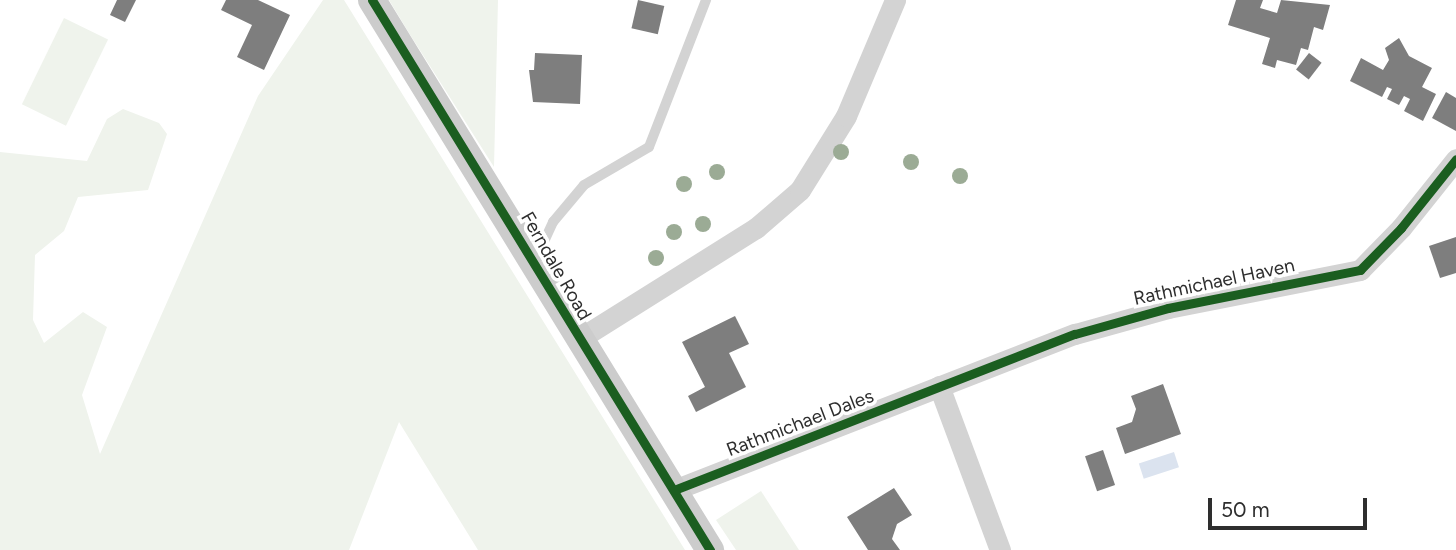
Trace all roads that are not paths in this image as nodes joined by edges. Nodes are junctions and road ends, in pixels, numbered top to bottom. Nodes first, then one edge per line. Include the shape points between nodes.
1 (372, 0) edge
2 (706, 0) edge
3 (895, 0) edge
4 (1456, 159) edge
5 (535, 261) junction
6 (579, 339) junction
7 (939, 387) junction
8 (674, 490) junction
9 (709, 550) edge
10 (1000, 550) edge

1 - 5 street, Ferndale Road
2 - 5 lane via 649,148 583,185 553,222
3 - 6 street via 846,116 800,190 756,228
4 - 7 street, Rathmichael Haven via 1401,228 1360,270 1168,308 1075,334
5 - 6 street, Ferndale Road
6 - 8 street, Ferndale Road
7 - 8 street, Rathmichael Dales
7 - 10 street
8 - 9 street, Ferndale Road

